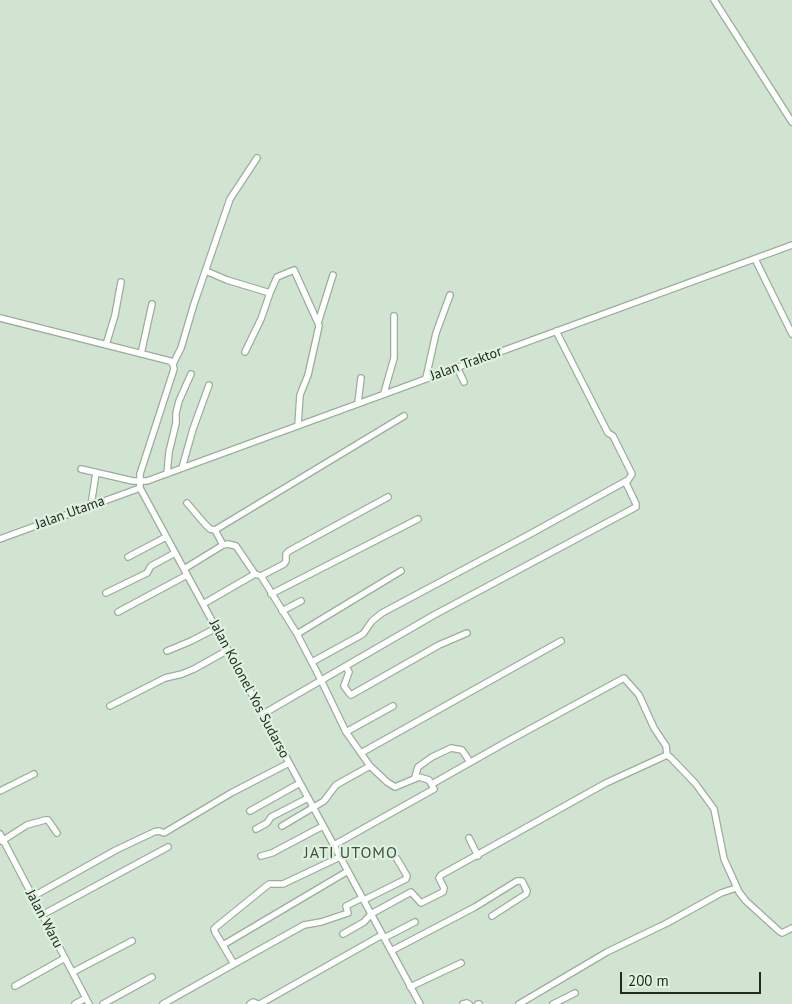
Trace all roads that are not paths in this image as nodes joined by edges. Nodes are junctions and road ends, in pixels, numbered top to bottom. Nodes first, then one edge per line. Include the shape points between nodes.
1 (714, 0) edge
2 (792, 122) edge
3 (257, 158) dead end
4 (792, 245) edge
5 (754, 259) junction
6 (206, 271) junction
7 (333, 276) dead end
8 (121, 282) dead end
9 (270, 293) junction
10 (450, 295) dead end
11 (152, 304) dead end
12 (394, 316) dead end
13 (0, 318) edge
14 (318, 324) junction
15 (556, 331) junction
16 (792, 334) edge
17 (106, 345) junction
18 (245, 352) dead end
19 (141, 354) junction
20 (173, 364) junction
21 (457, 367) junction
22 (191, 374) dead end
23 (361, 378) dead end
24 (426, 378) junction
25 (464, 382) dead end
26 (210, 385) dead end
27 (384, 394) junction
28 (358, 403) junction
29 (404, 416) dead end
30 (298, 425) junction
31 (182, 468) junction
32 (81, 469) dead end
33 (96, 473) junction
34 (167, 474) junction
35 (626, 481) junction
36 (140, 485) junction
37 (388, 497) dead end
38 (187, 503) dead end
39 (91, 505) junction
40 (418, 519) dead end
41 (215, 530) junction
42 (166, 537) junction
43 (0, 539) edge
44 (223, 545) junction
45 (175, 553) junction
46 (128, 557) dead end
47 (184, 568) junction
48 (401, 571) dead end
49 (187, 575) junction
50 (258, 575) junction
51 (106, 593) dead end
52 (271, 594) junction
53 (301, 601) dead end
54 (203, 604) junction
55 (282, 611) junction
56 (118, 612) dead end
57 (216, 628) junction
58 (466, 633) dead end
59 (296, 634) junction
60 (560, 641) dead end
61 (228, 650) junction
62 (166, 651) dead end
63 (312, 662) junction
64 (346, 667) junction
65 (321, 680) junction
66 (110, 706) dead end
67 (394, 706) dead end
68 (263, 714) junction
69 (346, 732) junction
70 (361, 753) junction
71 (667, 755) junction
72 (470, 762) junction
73 (289, 763) junction
74 (370, 766) junction
75 (34, 774) dead end
76 (415, 777) junction
77 (300, 783) junction
78 (432, 784) junction
79 (0, 791) edge
80 (308, 798) junction
81 (313, 808) junction
82 (250, 811) dead end
83 (282, 826) dead end
84 (323, 826) junction
85 (256, 829) dead end
86 (57, 833) dead end
87 (1, 838) edge
88 (469, 838) dead end
89 (334, 845) junction
90 (168, 846) dead end
91 (261, 856) dead end
92 (478, 856) junction
93 (340, 857) junction
94 (397, 859) dead end
95 (348, 871) junction
96 (736, 888) junction
97 (32, 897) junction
98 (363, 899) junction
99 (371, 914) junction
100 (42, 915) junction
101 (492, 916) dead end
102 (414, 922) dead end
103 (792, 928) edge
104 (343, 934) dead end
105 (383, 936) junction
106 (132, 941) dead end
107 (223, 945) junction
108 (391, 952) junction
109 (65, 958) junction
110 (461, 963) dead end
111 (234, 964) junction
112 (73, 972) junction
113 (152, 977) dead end
114 (15, 986) dead end
115 (410, 987) junction
116 (575, 993) dead end
117 (87, 1001) edge
118 (75, 1004) edge
119 (103, 1004) edge
120 (163, 1004) edge
121 (250, 1004) edge
122 (259, 1004) edge
123 (420, 1004) edge
124 (463, 1004) edge
125 (469, 1004) edge
126 (519, 1004) edge
127 (554, 1004) edge

1 - 2 street
3 - 6 street via 230,199
4 - 5 street, Jalan Traktor
5 - 15 street, Jalan Traktor
5 - 16 street
6 - 9 street
6 - 20 street
7 - 14 street
8 - 17 street
9 - 14 street via 277,277 294,270
9 - 18 street
10 - 24 street via 436,333
11 - 19 street
12 - 27 street via 394,358
13 - 17 street
14 - 30 street via 308,375 300,395
15 - 21 street, Jalan Traktor
15 - 35 street via 632,474
17 - 19 street
19 - 20 street
20 - 36 street via 140,474
21 - 24 street, Jalan Traktor
21 - 25 street
22 - 34 street via 176,413
23 - 28 street
24 - 27 street, Jalan Traktor
26 - 31 street
27 - 28 street, Jalan Traktor
28 - 30 street, Jalan Traktor
29 - 41 street
30 - 31 street, Jalan Traktor
31 - 34 street, Jalan Traktor
32 - 33 street
33 - 36 street
33 - 39 street
34 - 36 street, Jalan Traktor
35 - 63 street via 382,612 363,634
35 - 64 street via 637,505 635,507
36 - 39 street, Jalan Utama
36 - 42 street, Jalan Kolonel Yos Sudarso
37 - 50 street via 290,551 284,564
38 - 41 street via 204,524
39 - 43 street, Jalan Utama
40 - 52 street
41 - 44 street
42 - 45 street, Jalan Kolonel Yos Sudarso
42 - 46 street
44 - 47 street
44 - 50 street via 236,546
45 - 47 street, Jalan Kolonel Yos Sudarso
45 - 51 street via 151,566 146,573
47 - 49 street, Jalan Kolonel Yos Sudarso
48 - 59 street
49 - 54 street, Jalan Kolonel Yos Sudarso
49 - 56 street
50 - 52 street
50 - 54 street
52 - 55 street
53 - 55 street
54 - 57 street, Jalan Kolonel Yos Sudarso
55 - 59 street
57 - 61 street, Jalan Kolonel Yos Sudarso
57 - 62 street
58 - 64 street via 352,695 344,686 349,672
59 - 63 street
60 - 70 street
61 - 66 street via 194,669 165,678
61 - 68 street, Jalan Kolonel Yos Sudarso
63 - 65 street
64 - 65 street
65 - 68 street
65 - 69 street
67 - 69 street
68 - 73 street, Jalan Kolonel Yos Sudarso
69 - 70 street
70 - 74 street
71 - 72 street via 666,746 639,695 624,678
71 - 92 street via 606,784
71 - 96 street via 695,783 714,809 724,858
72 - 76 street via 462,750 450,748 424,761
72 - 78 street
73 - 77 street, Jalan Kolonel Yos Sudarso
73 - 97 street via 164,833 154,832 116,850
74 - 76 street via 395,787
74 - 81 street via 336,785 324,801
75 - 79 street
76 - 78 street via 425,778
77 - 80 street, Jalan Kolonel Yos Sudarso
77 - 82 street
78 - 89 street via 433,790
80 - 81 street, Jalan Kolonel Yos Sudarso
80 - 85 street via 271,817
81 - 83 street
81 - 84 street, Jalan Kolonel Yos Sudarso
84 - 89 street, Jalan Kolonel Yos Sudarso
84 - 91 street
86 - 87 street via 45,820
87 - 97 street, Jalan Waru
88 - 92 street
89 - 93 street, Jalan Kolonel Yos Sudarso
90 - 100 street
92 - 99 street via 440,875 443,892 421,903 411,892
93 - 95 street, Jalan Kolonel Yos Sudarso
93 - 107 street via 283,884 268,884 214,929
94 - 98 street via 406,879
95 - 98 street, Jalan Kolonel Yos Sudarso
95 - 107 street
96 - 103 street via 779,931 782,933
96 - 126 street via 607,952
97 - 100 street, Jalan Waru
98 - 99 street, Jalan Kolonel Yos Sudarso
98 - 111 street via 346,906 348,913 304,925
99 - 104 street
99 - 105 street, Jalan Kolonel Yos Sudarso
100 - 109 street, Jalan Waru
101 - 108 street via 526,894 522,881
102 - 105 street
105 - 108 street, Jalan Kolonel Yos Sudarso
105 - 122 street
106 - 112 street
107 - 111 street
108 - 115 street, Jalan Kolonel Yos Sudarso
109 - 112 street, Jalan Waru
109 - 114 street
110 - 115 street
111 - 120 street
112 - 117 street, Jalan Waru
113 - 119 street
115 - 123 street, Jalan Kolonel Yos Sudarso
116 - 127 street
117 - 118 street
121 - 122 street
124 - 125 street

